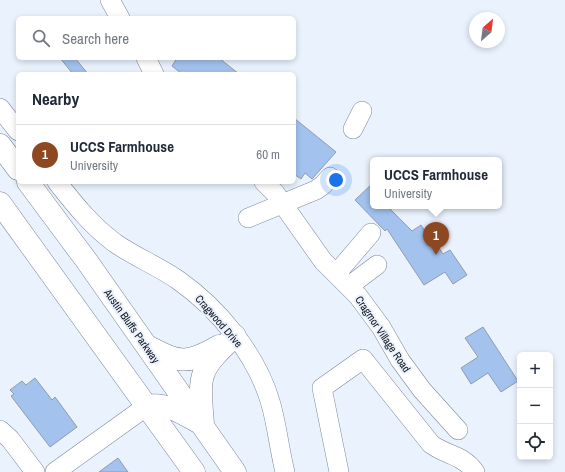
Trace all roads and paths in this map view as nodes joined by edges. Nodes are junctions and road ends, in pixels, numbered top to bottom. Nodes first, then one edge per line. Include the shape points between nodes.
1 (110, 0) edge
2 (119, 16) edge
3 (147, 60) edge
4 (153, 72) edge
5 (0, 108) edge
6 (362, 110) dead end
7 (16, 128) edge
8 (353, 129) dead end
9 (0, 145) edge
10 (16, 166) edge
11 (330, 177) dead end
12 (29, 184) edge
13 (59, 184) edge
14 (266, 184) edge
15 (0, 203) edge
16 (283, 204) junction
17 (248, 218) dead end
18 (371, 233) dead end
19 (377, 265) dead end
20 (342, 280) junction
21 (235, 336) junction
22 (145, 344) junction
23 (147, 406) junction
24 (202, 424) junction
25 (0, 430) edge
26 (458, 430) dead end
27 (35, 472) edge
28 (55, 472) edge
29 (194, 472) edge
30 (235, 472) edge
31 (285, 472) edge
32 (339, 472) edge
33 (475, 472) edge

1 - 2 street
3 - 4 street
5 - 7 street
6 - 8 street
9 - 10 main road
11 - 16 street via 316,190
12 - 22 main road, Austin Bluffs Parkway
13 - 21 street, Cragwood Drive via 100,231 116,244 189,287
14 - 16 street, Cragmor Village Road
15 - 23 main road
16 - 17 street
16 - 20 street, Cragmor Village Road via 323,261
18 - 20 street
19 - 20 street
20 - 26 street, Cragmor Village Road via 381,327 400,360 418,384
21 - 22 main road via 200,357 188,360 170,357
21 - 24 main road via 214,355 202,375
21 - 31 street, Cragwood Drive via 261,378 270,399
22 - 24 main road, Austin Bluffs Parkway
23 - 24 main road via 165,406
23 - 28 street
23 - 29 main road
24 - 30 main road, Austin Bluffs Parkway
25 - 27 street
32 - 33 street via 322,388 363,359 431,444 464,460

